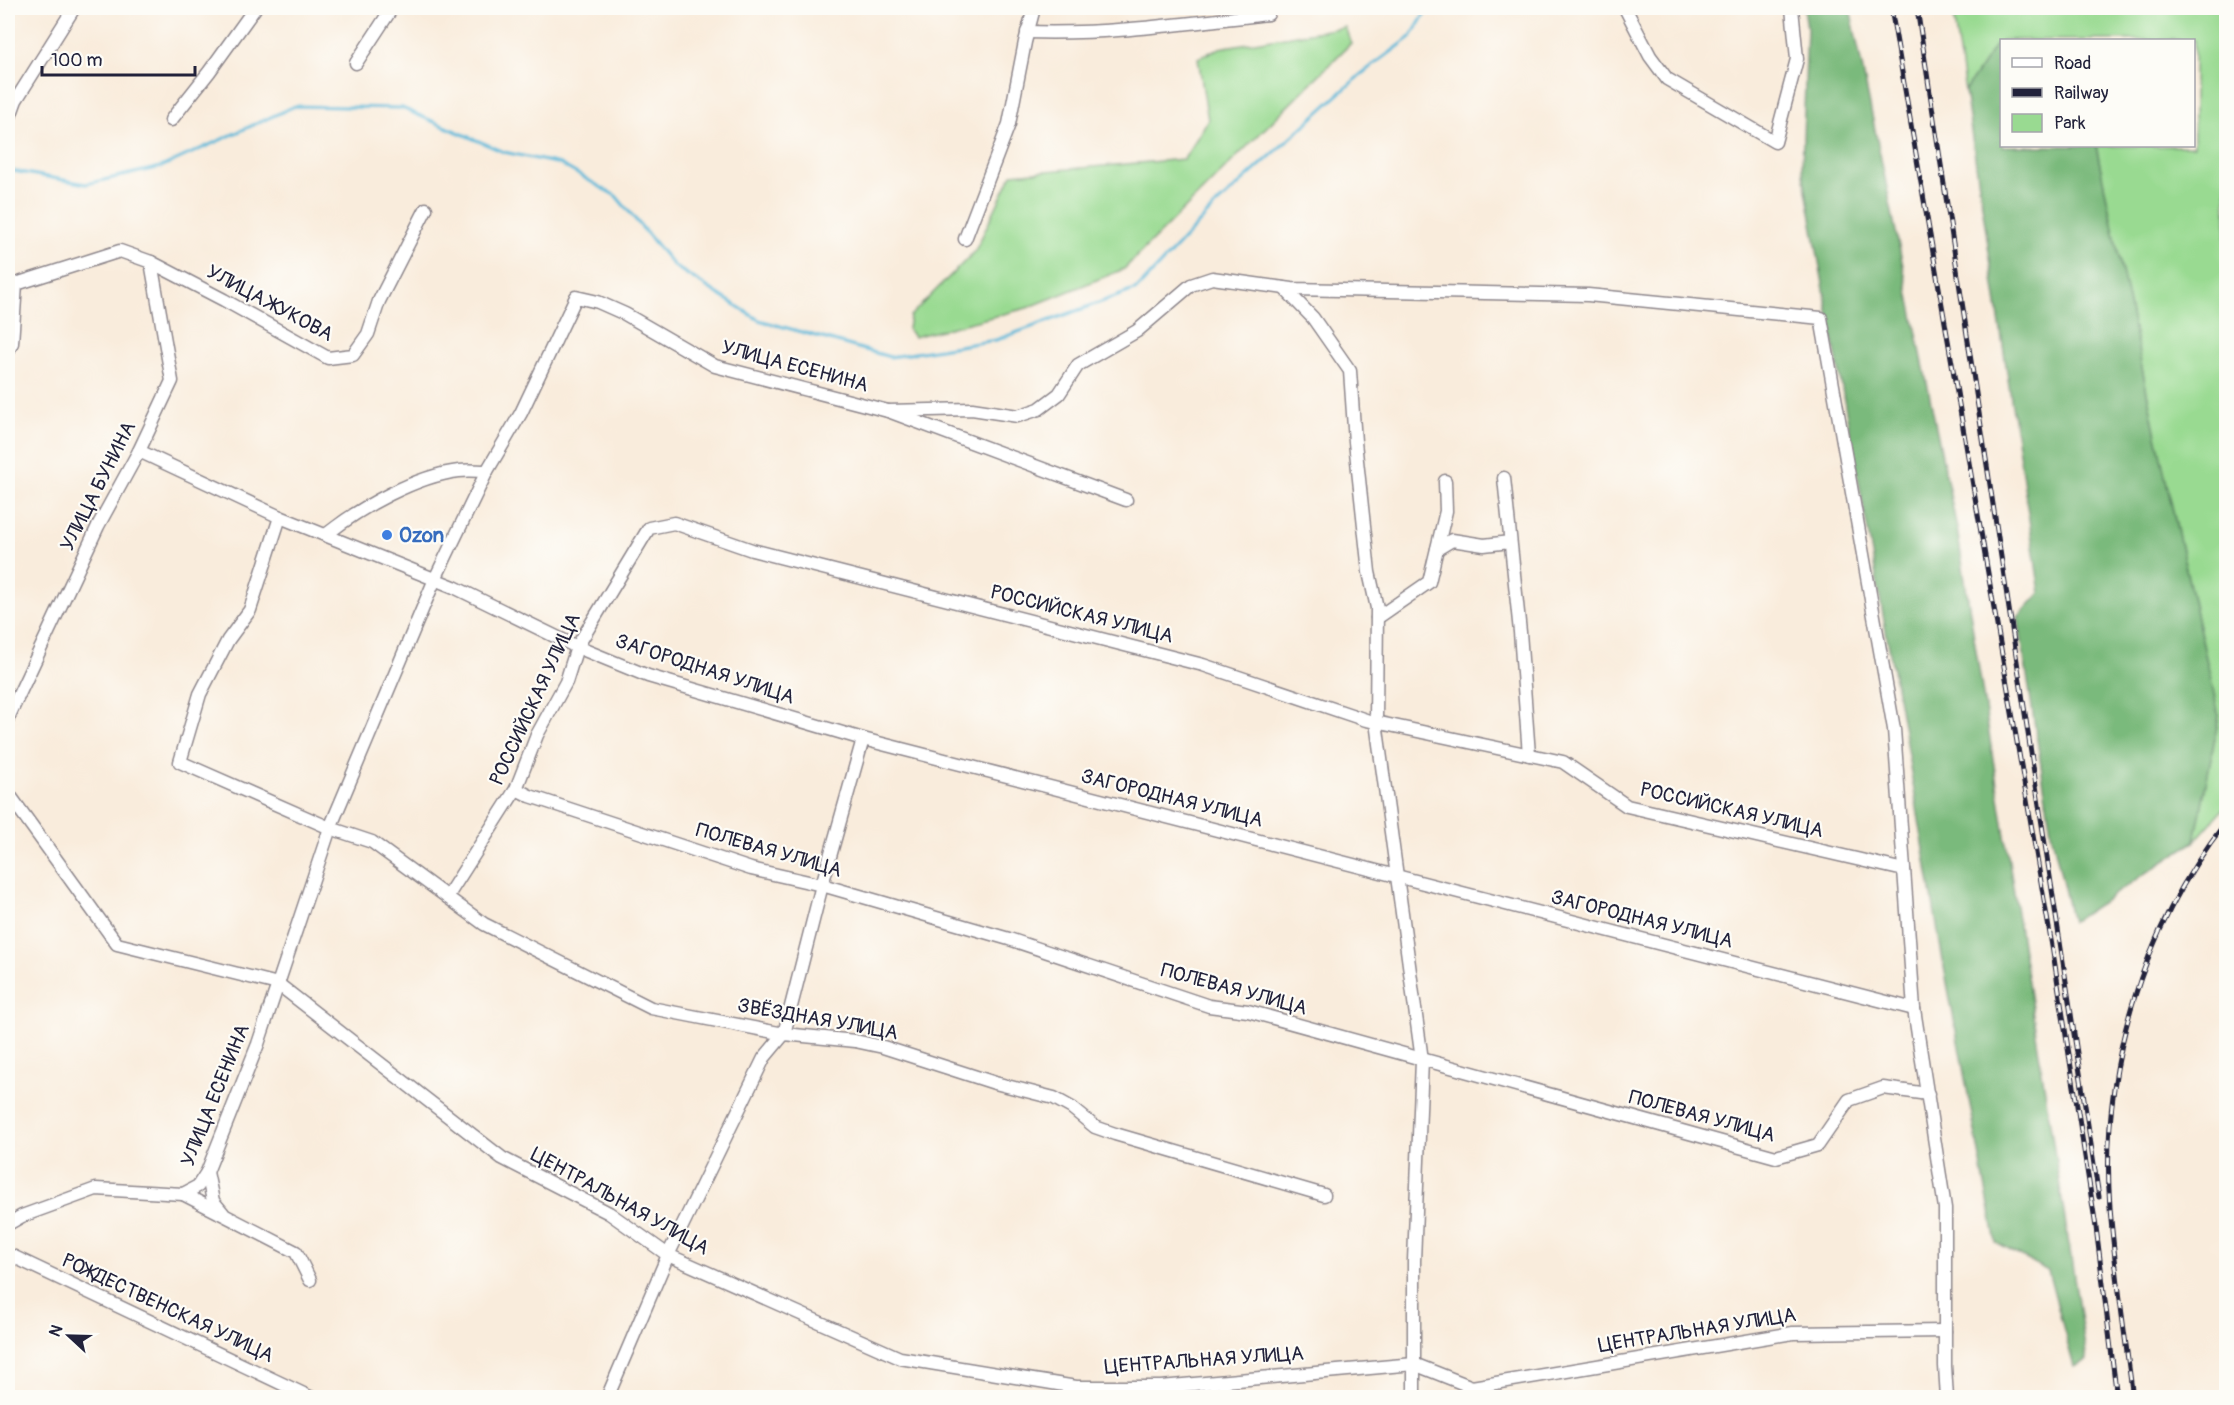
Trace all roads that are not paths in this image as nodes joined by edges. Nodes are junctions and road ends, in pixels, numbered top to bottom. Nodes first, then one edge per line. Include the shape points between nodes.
1 (74, 8) edge
2 (251, 8) edge
3 (392, 8) edge
4 (1034, 8) edge
5 (1625, 8) edge
6 (1792, 8) edge
7 (1268, 14) dead end
8 (1028, 32) junction
9 (356, 63) dead end
10 (12, 103) edge
11 (171, 120) dead end
12 (8, 122) edge
13 (426, 209) dead end
14 (965, 238) dead end
15 (151, 262) junction
16 (12, 282) edge
17 (1284, 288) junction
18 (8, 351) edge
19 (888, 411) junction
20 (139, 451) junction
21 (487, 471) junction
22 (1504, 478) dead end
23 (1444, 481) dead end
24 (1126, 500) dead end
25 (280, 517) junction
26 (327, 534) junction
27 (1510, 542) junction
28 (1437, 549) junction
29 (435, 579) junction
30 (1377, 618) junction
31 (578, 647) junction
32 (8, 718) edge
33 (1376, 722) junction
34 (863, 739) junction
35 (1529, 755) junction
36 (516, 789) junction
37 (8, 793) edge
38 (330, 828) junction
39 (1904, 870) junction
40 (1396, 876) junction
41 (822, 885) junction
42 (447, 897) junction
43 (278, 984) junction
44 (1914, 1009) junction
45 (784, 1034) junction
46 (1422, 1060) junction
47 (1928, 1094) junction
48 (207, 1172) junction
49 (183, 1194) junction
50 (1324, 1194) dead end
51 (225, 1216) junction
52 (8, 1224) edge
53 (8, 1254) edge
54 (668, 1255) junction
55 (310, 1280) dead end
56 (1945, 1331) junction
57 (1414, 1364) junction
58 (312, 1398) edge
59 (607, 1398) edge
60 (1414, 1398) edge
61 (1947, 1398) edge

1 - 10 street
2 - 11 street via 210,72
3 - 9 street
4 - 8 street
5 - 6 street via 1667,79 1775,142 1797,59
7 - 8 street via 1146,27
8 - 14 street via 1009,123
10 - 12 street
13 - 15 street, УЛИЦА ЖУКОВА via 379,301 368,334 354,355 328,358
15 - 16 street, УЛИЦА ЖУКОВА via 120,251
15 - 20 street, УЛИЦА БУНИНА via 172,381
16 - 18 street via 12,343
17 - 19 street via 1212,278 1191,285 1137,331 1078,365 1059,394 1039,409 1018,416 972,409
17 - 30 street via 1313,318 1350,370
17 - 39 street via 1588,295 1821,318 1894,729
19 - 21 street, УЛИЦА ЕСЕНИНА via 715,366 625,314 576,297 521,413
19 - 24 street, УЛИЦА ЕСЕНИНА
20 - 25 street
20 - 32 street, УЛИЦА БУНИНА via 98,526
21 - 26 street via 459,471 409,484 349,516
21 - 29 street, УЛИЦА ЕСЕНИНА
22 - 27 street
23 - 28 street via 1446,511
25 - 26 street
25 - 38 street via 250,610 228,640 200,694 180,762
26 - 29 street
27 - 28 street via 1484,545 1452,540
27 - 35 street
28 - 30 street via 1429,582
29 - 31 street, ЗАГОРОДНАЯ УЛИЦА
29 - 38 street, УЛИЦА ЕСЕНИНА
30 - 33 street
31 - 33 street, РОССИЙСКАЯ УЛИЦА via 649,528 674,523 752,550 1203,665
31 - 34 street, ЗАГОРОДНАЯ УЛИЦА via 648,676
31 - 36 street, РОССИЙСКАЯ УЛИЦА via 566,682 537,735
33 - 35 street, РОССИЙСКАЯ УЛИЦА
33 - 40 street
34 - 40 street, ЗАГОРОДНАЯ УЛИЦА
34 - 41 street
35 - 39 street, РОССИЙСКАЯ УЛИЦА via 1563,762 1627,806
36 - 41 street, ПОЛЕВАЯ УЛИЦА via 751,869
36 - 42 street, РОССИЙСКАЯ УЛИЦА
37 - 43 street via 117,944
38 - 42 street, ЗВЁЗДНАЯ УЛИЦА via 372,843
38 - 43 street, УЛИЦА ЕСЕНИНА
39 - 44 street
40 - 44 street, ЗАГОРОДНАЯ УЛИЦА
40 - 46 street
41 - 45 street
41 - 46 street, ПОЛЕВАЯ УЛИЦА via 1009,939 1209,1005 1248,1011
42 - 45 street, ЗВЁЗДНАЯ УЛИЦА via 484,924 651,1008
43 - 48 street, УЛИЦА ЕСЕНИНА
43 - 54 street, ЦЕНТРАЛЬНАЯ УЛИЦА via 502,1158 609,1213
44 - 47 street
45 - 50 street, ЗВЁЗДНАЯ УЛИЦА via 855,1041 911,1055 1054,1098 1095,1126 1115,1134
45 - 54 street via 764,1058
46 - 47 street, ПОЛЕВАЯ УЛИЦА via 1776,1157 1818,1145 1849,1100 1883,1089
46 - 57 street
47 - 56 street via 1945,1208
48 - 49 street, УЛИЦА ЕСЕНИНА via 198,1186
48 - 51 street via 213,1200
49 - 51 street
49 - 52 street, УЛИЦА ЕСЕНИНА via 96,1189 22,1215
51 - 55 street via 296,1252
53 - 58 street, РОЖДЕСТВЕНСКАЯ УЛИЦА
54 - 57 street, ЦЕНТРАЛЬНАЯ УЛИЦА via 900,1358 1076,1387 1161,1387
54 - 59 street
56 - 57 street, ЦЕНТРАЛЬНАЯ УЛИЦА via 1793,1333 1472,1387
56 - 61 street
57 - 60 street

